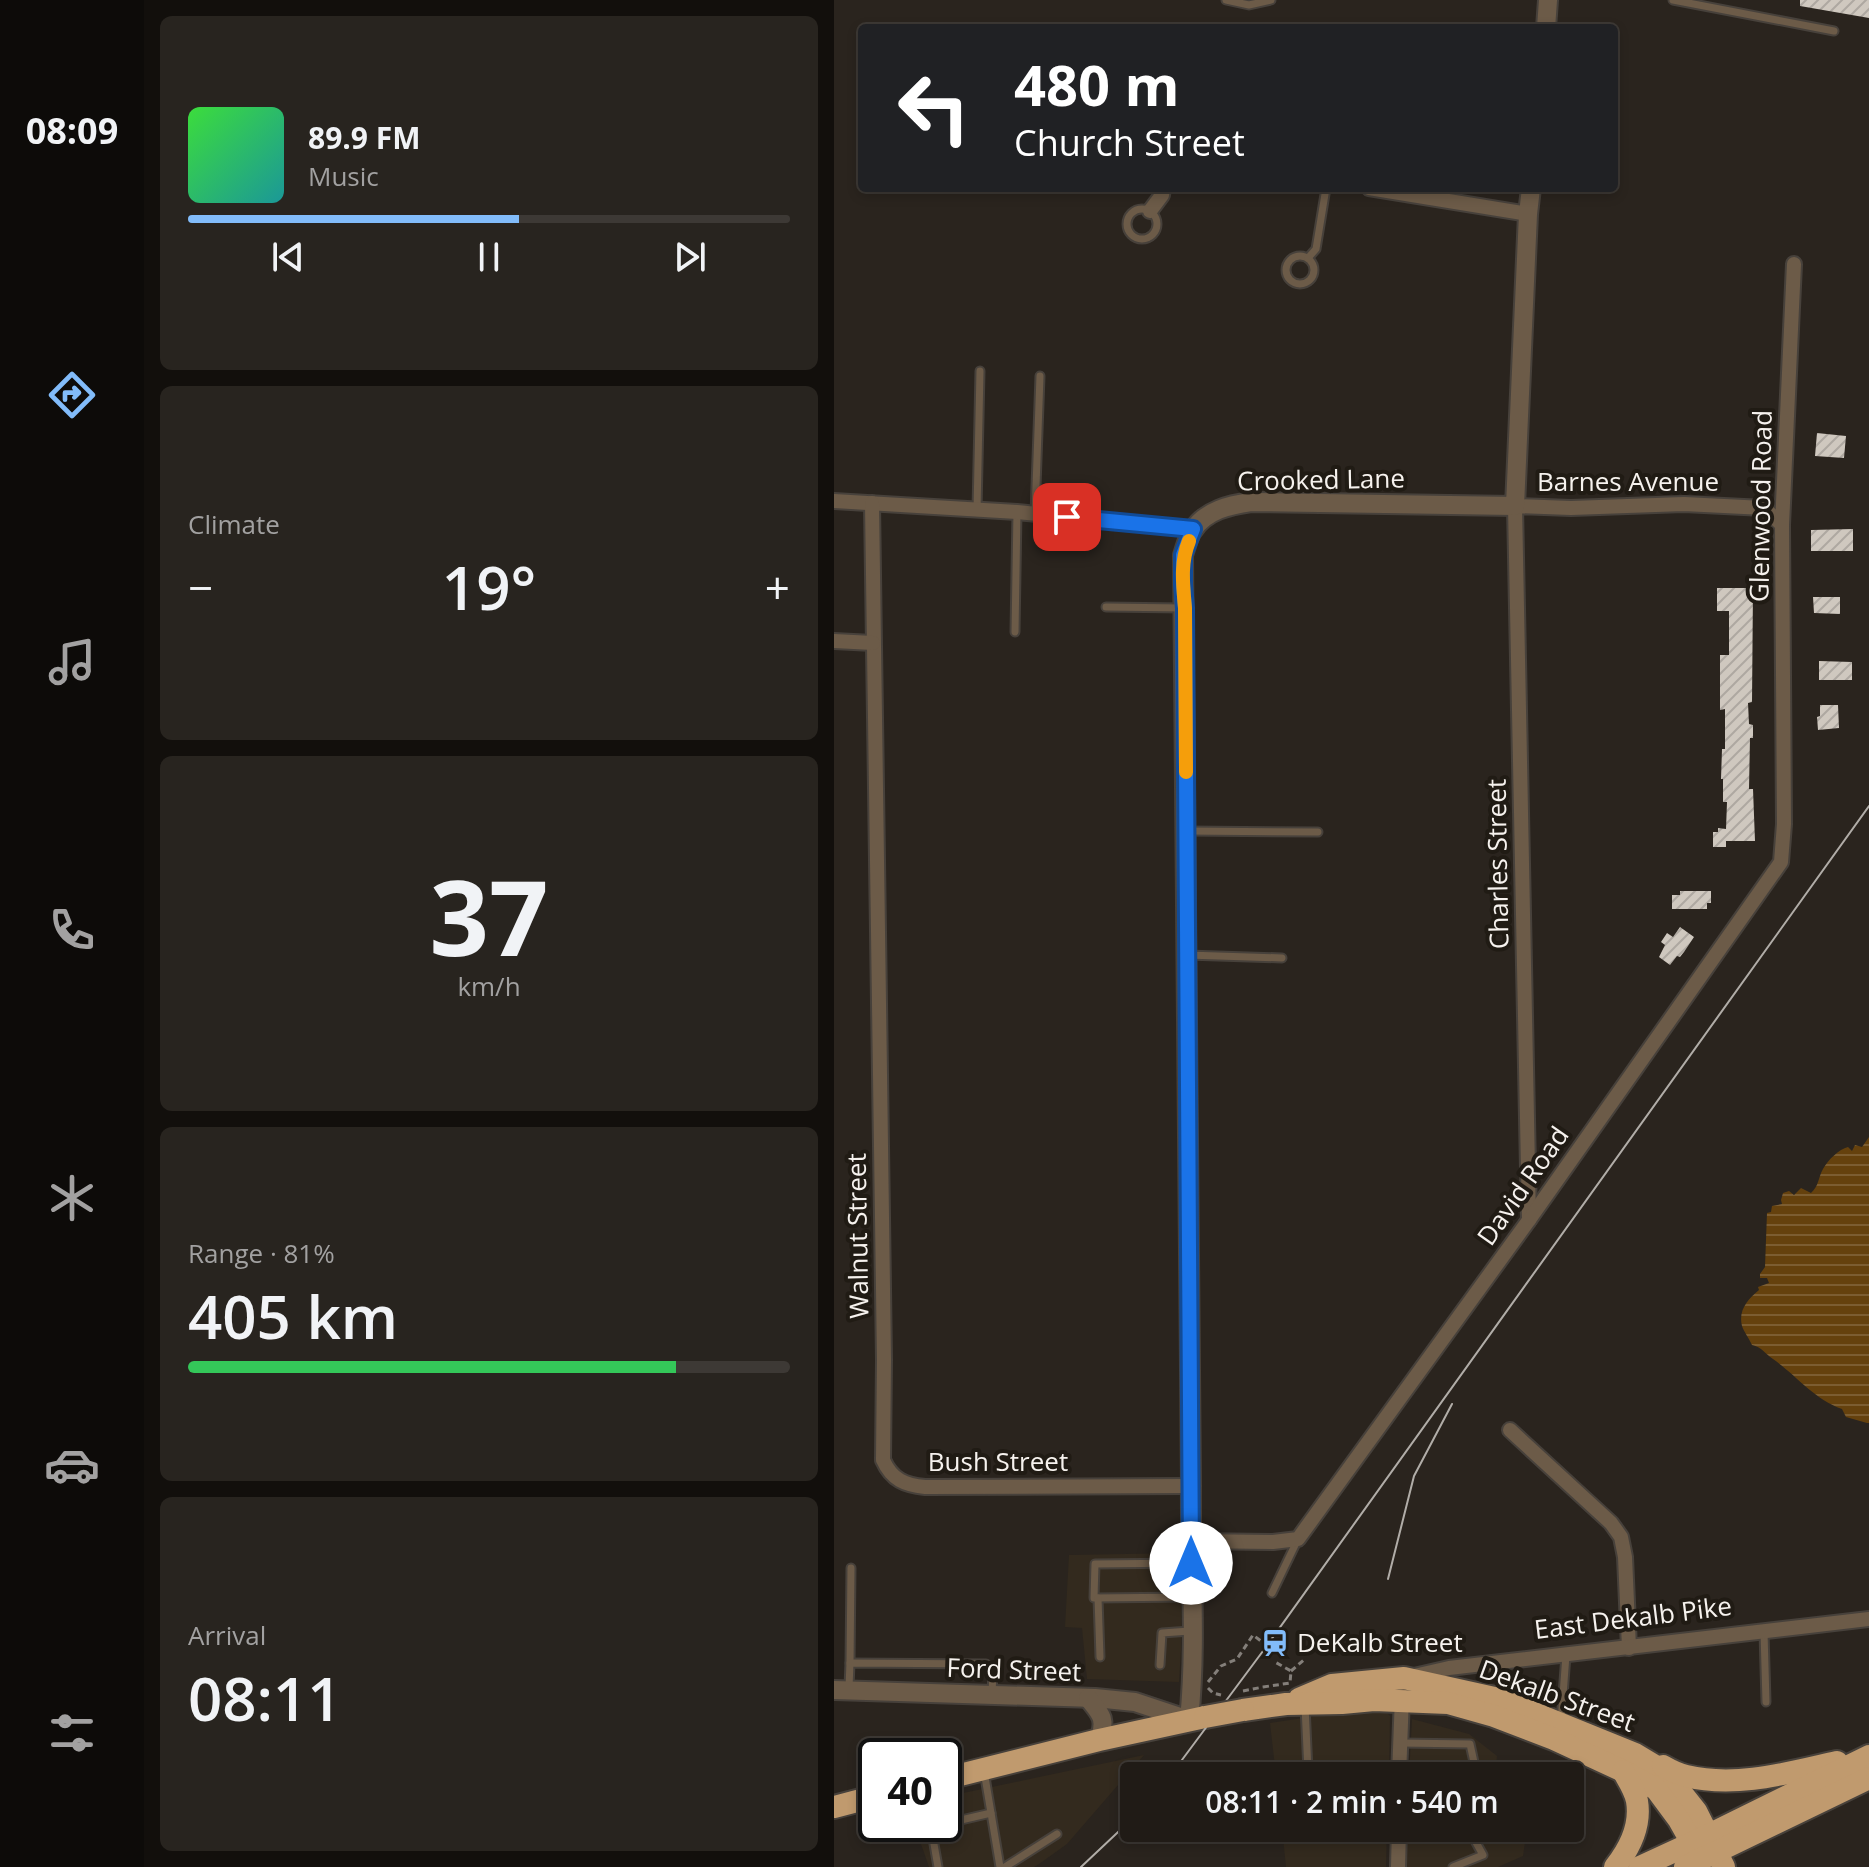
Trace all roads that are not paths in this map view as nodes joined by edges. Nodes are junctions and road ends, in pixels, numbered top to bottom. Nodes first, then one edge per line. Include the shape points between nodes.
1 (1226, 0) edge
2 (1271, 0) edge
3 (1548, 0) edge
4 (1673, 0) edge
5 (1714, 3) edge
6 (1546, 24) edge
7 (1834, 31) dead end
8 (1162, 192) edge
9 (1325, 192) edge
10 (1393, 192) edge
11 (1531, 192) edge
12 (1150, 211) junction
13 (1528, 214) junction
14 (1308, 258) junction
15 (1794, 264) dead end
16 (980, 371) dead end
17 (1040, 376) dead end
18 (834, 501) edge
19 (872, 503) junction
20 (1515, 506) junction
21 (977, 510) junction
22 (1017, 512) junction
23 (1035, 514) junction
24 (1782, 525) junction
25 (1193, 529) junction
26 (1106, 607) dead end
27 (1185, 608) junction
28 (1015, 632) dead end
29 (834, 641) edge
30 (873, 643) junction
31 (1783, 750) joint
32 (1187, 831) junction
33 (1318, 832) dead end
34 (1187, 955) junction
35 (1282, 958) dead end
36 (1529, 1220) junction
37 (884, 1393) joint
38 (1510, 1430) dead end
39 (1191, 1486) junction
40 (1298, 1539) junction
41 (1190, 1541) junction
42 (1191, 1563) junction
43 (851, 1568) dead end
44 (1272, 1593) dead end
45 (1192, 1597) junction
46 (1098, 1598) junction
47 (1869, 1619) edge
48 (1192, 1631) junction
49 (1764, 1631) junction
50 (1629, 1648) junction
51 (1566, 1655) junction
52 (1100, 1657) dead end
53 (850, 1663) junction
54 (1160, 1665) dead end
55 (1403, 1689) junction
56 (841, 1690) edge
57 (992, 1695) junction
58 (1088, 1698) junction
59 (1766, 1702) dead end
60 (1296, 1704) junction
61 (1197, 1718) junction
62 (1558, 1731) junction
63 (1099, 1740) junction
64 (1400, 1743) junction
65 (1869, 1756) edge
66 (1306, 1762) edge
67 (1399, 1762) edge
68 (1474, 1762) edge
69 (1629, 1762) junction
70 (984, 1769) junction
71 (962, 1774) edge
72 (1869, 1778) edge
73 (858, 1801) edge
74 (834, 1807) edge
75 (991, 1813) junction
76 (1057, 1834) dead end
77 (1399, 1842) edge
78 (1476, 1842) edge
79 (1705, 1854) edge
80 (938, 1867) edge
81 (1002, 1867) edge
82 (1398, 1867) edge
83 (1453, 1867) edge
84 (1615, 1867) edge
85 (1640, 1867) edge

1 - 2 lane via 1249,5
3 - 6 street
4 - 5 lane
5 - 7 lane
8 - 12 street
9 - 14 lane via 1316,249
10 - 13 street
11 - 13 street
12 - 12 lane via 1139,209 1129,215 1127,226 1133,236 1144,238 1154,232 1156,221
13 - 20 street
14 - 14 lane via 1297,256 1288,262 1286,273 1292,282 1303,284 1312,278 1314,267
15 - 24 street, Glenwood Road
16 - 21 lane
17 - 23 lane
18 - 19 street
19 - 21 street
19 - 30 street, Walnut Street
20 - 24 street, Barnes Avenue via 1764,508
20 - 25 street, Crooked Lane via 1251,502 1211,513
20 - 36 street, Charles Street
21 - 22 street
22 - 23 street
22 - 28 lane
23 - 25 street
24 - 31 street, Glenwood Road
25 - 27 street via 1183,555
26 - 27 lane
27 - 32 street
29 - 30 street
30 - 37 street, Walnut Street
31 - 36 street, David Road via 1781,862
32 - 33 lane
32 - 34 street
34 - 35 lane
34 - 39 street
36 - 40 street, David Road
37 - 39 street, Bush Street via 883,1460 906,1485
38 - 50 street via 1621,1537
39 - 41 street
40 - 41 street
40 - 44 lane
41 - 42 street
42 - 45 street
42 - 46 lane via 1095,1564
43 - 53 lane
45 - 46 lane
45 - 48 street
46 - 52 lane
47 - 49 street, East Dekalb Pike
48 - 54 lane via 1162,1633
48 - 61 street
49 - 50 street, East Dekalb Pike
49 - 59 lane
50 - 51 street, East Dekalb Pike
51 - 55 street, East Dekalb Pike via 1449,1668
51 - 62 lane
53 - 56 lane
53 - 57 lane via 986,1664 993,1673
55 - 60 highway, Dekalb Street via 1332,1685
55 - 62 highway, Dekalb Street via 1499,1699
55 - 64 street
56 - 57 street, Ford Street
57 - 58 street, Ford Street
58 - 61 street, Ford Street via 1135,1702
58 - 63 street via 1104,1723
60 - 61 highway, Dekalb Street, bridge
60 - 66 lane
61 - 63 highway, Dekalb Street
62 - 69 highway, Dekalb Street
63 - 70 highway, Dekalb Street
64 - 67 street
64 - 68 lane via 1470,1744
65 - 69 highway via 1764,1778 1725,1780
65 - 79 highway
69 - 79 highway, Dekalb Street via 1665,1772 1696,1811
69 - 84 highway via 1637,1828
70 - 71 highway, Dekalb Street
70 - 75 lane
72 - 79 highway
73 - 74 highway
75 - 80 lane via 931,1827
75 - 81 lane
76 - 81 lane
77 - 82 street
78 - 83 lane via 1483,1855
79 - 85 highway

